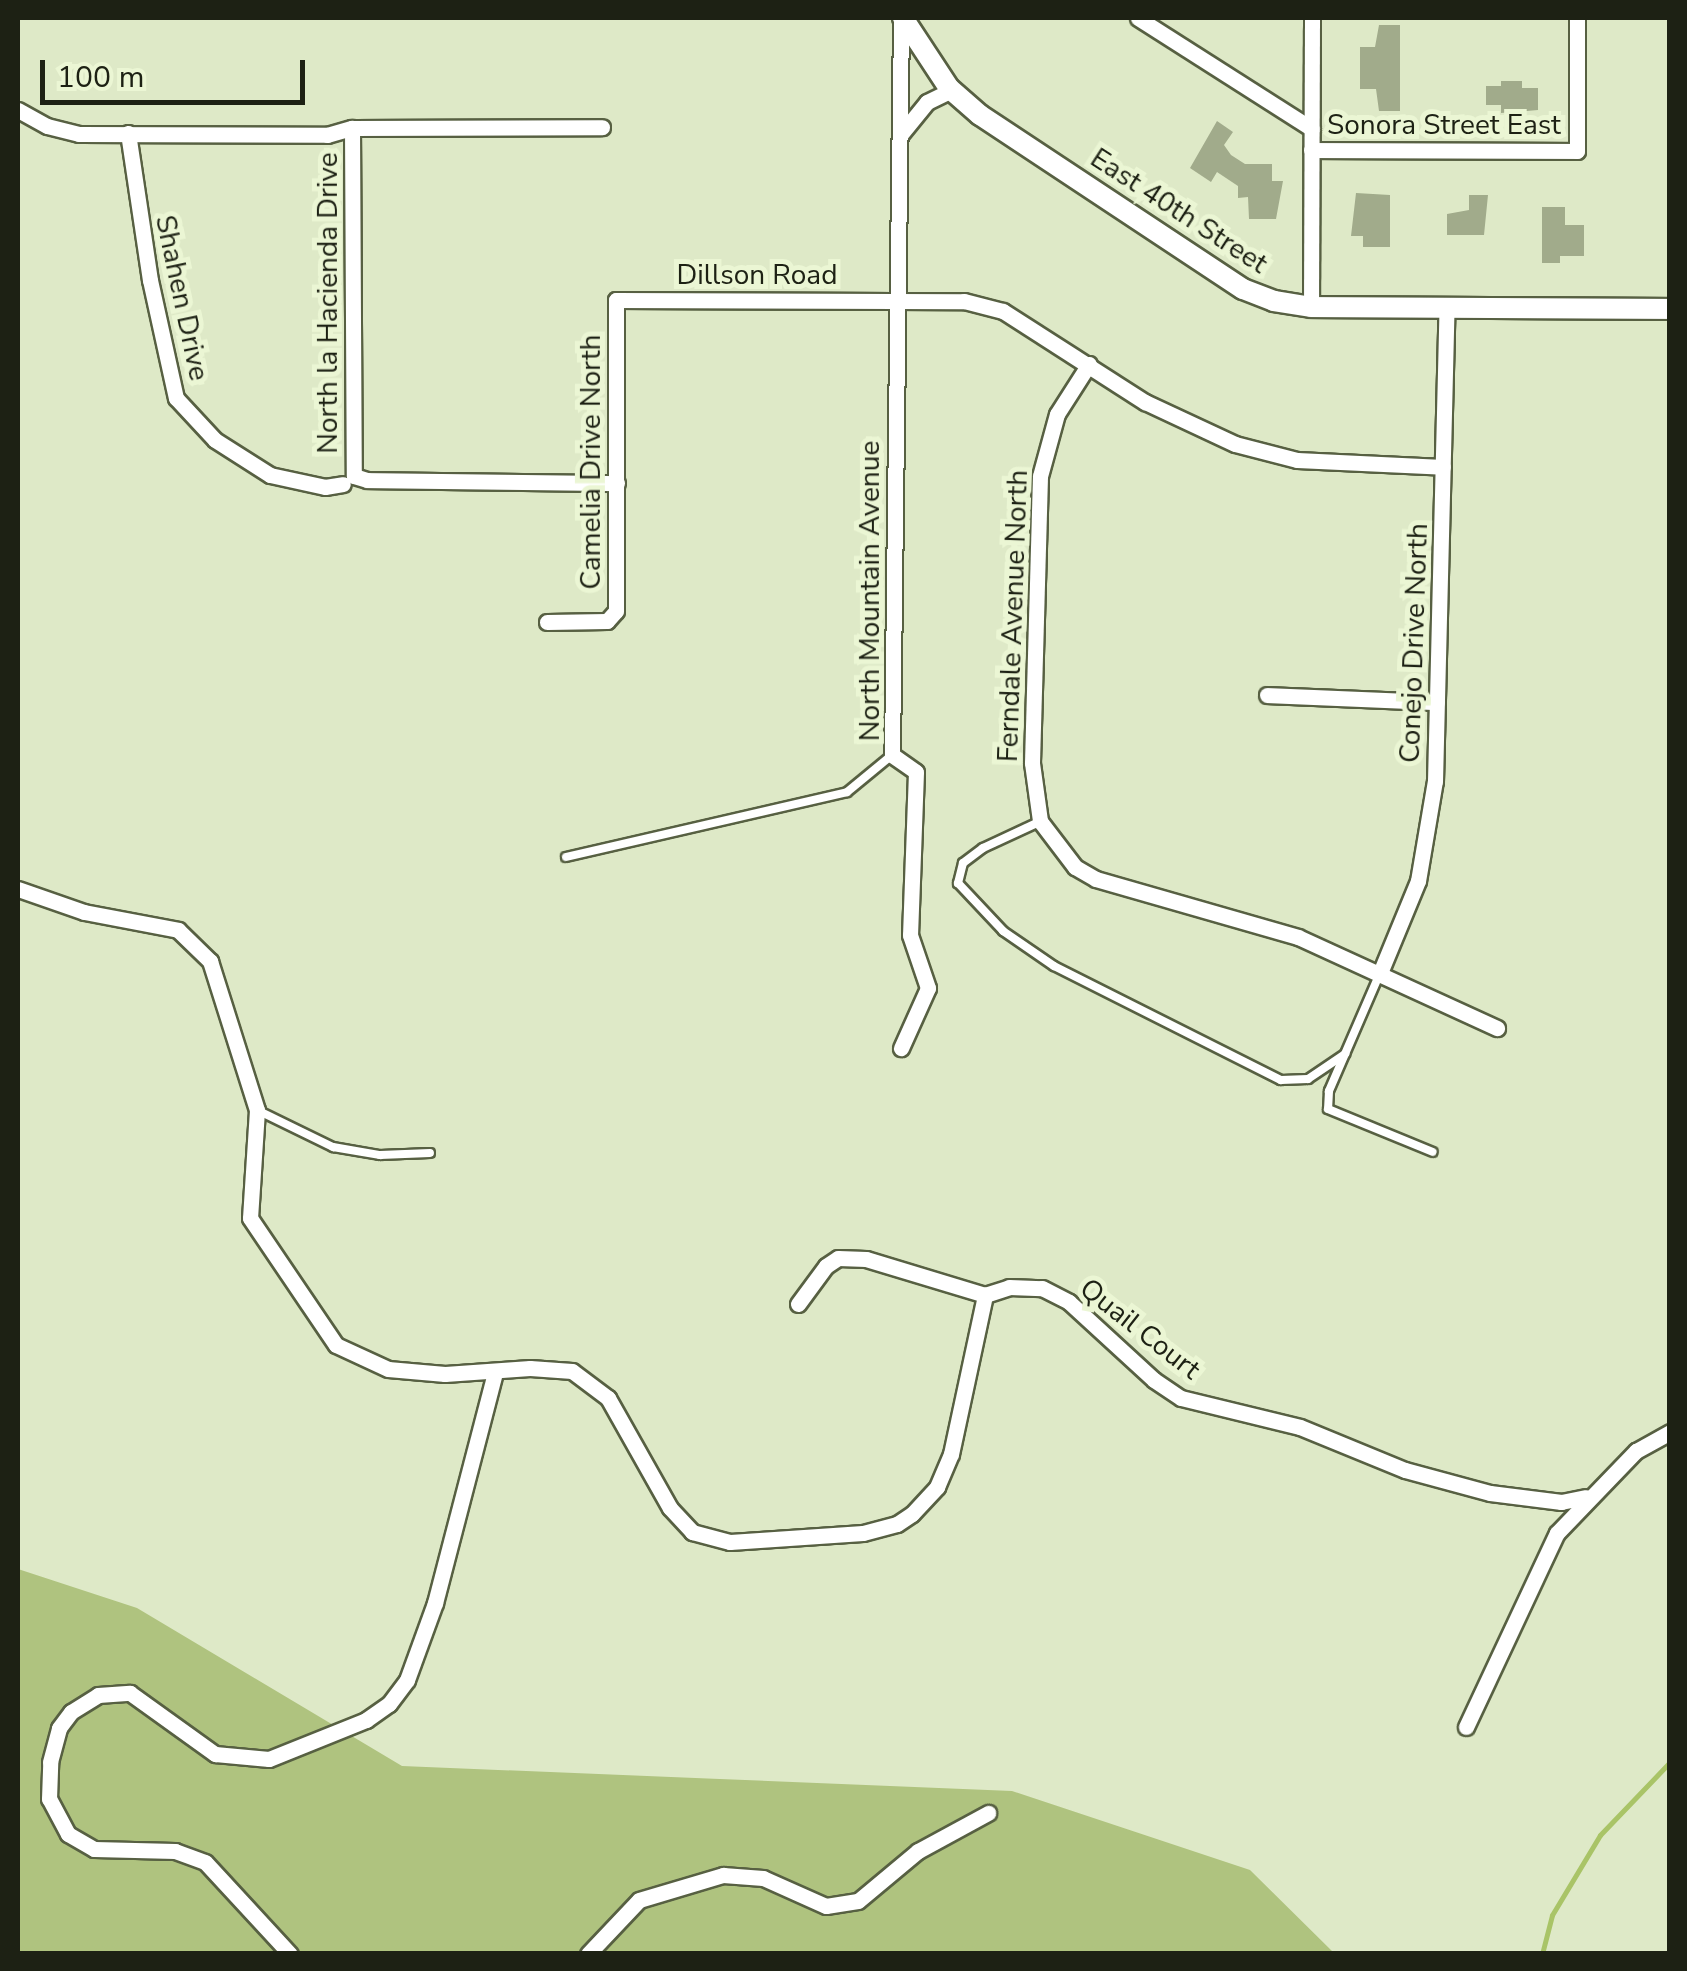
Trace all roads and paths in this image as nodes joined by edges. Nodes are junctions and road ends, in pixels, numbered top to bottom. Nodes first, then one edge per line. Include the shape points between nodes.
1 (902, 18) edge
2 (1138, 18) edge
3 (1312, 18) edge
4 (1578, 18) edge
5 (952, 90) junction
6 (18, 110) edge
7 (602, 127) dead end
8 (352, 128) junction
9 (1312, 129) junction
10 (128, 133) junction
11 (899, 138) junction
12 (1311, 150) junction
13 (616, 300) joint
14 (897, 300) junction
15 (1447, 306) junction
16 (1311, 307) junction
17 (1670, 309) edge
18 (1089, 364) junction
19 (1444, 467) junction
20 (349, 481) junction
21 (618, 482) junction
22 (546, 622) dead end
23 (1267, 695) dead end
24 (1437, 702) junction
25 (892, 755) junction
26 (1040, 821) junction
27 (566, 857) dead end
28 (18, 890) edge
29 (1380, 973) junction
30 (1497, 1028) dead end
31 (901, 1048) dead end
32 (1345, 1054) junction
33 (257, 1110) junction
34 (1433, 1152) dead end
35 (430, 1153) dead end
36 (985, 1295) junction
37 (798, 1304) dead end
38 (494, 1372) junction
39 (1670, 1432) edge
40 (1586, 1497) junction
41 (1466, 1727) dead end
42 (988, 1812) dead end
43 (290, 1954) edge
44 (588, 1954) edge

1 - 5 main road, East 40th Street
1 - 11 street, North Mountain Avenue
2 - 9 street
3 - 9 street
4 - 12 street, Sonora Street East via 1577,151
5 - 11 street via 927,102
5 - 16 main road, East 40th Street via 1242,289
6 - 10 street via 62,131
7 - 8 street
8 - 10 street via 328,134
8 - 20 street, North la Hacienda Drive
9 - 12 street
10 - 20 street, Shahen Drive via 146,263 176,398 215,440 270,475 326,487
11 - 14 street, North Mountain Avenue
12 - 16 street
13 - 14 street, Dillson Road
13 - 21 street, Camelia Drive North
14 - 18 street, Dillson Road via 964,301 1003,311
14 - 25 street, North Mountain Avenue
15 - 16 main road, East 40th Street
15 - 17 main road, East 40th Street
15 - 19 street, Conejo Drive North
18 - 19 street, Dillson Road via 1194,428 1264,453
18 - 26 street, Ferndale Avenue North via 1058,414 1040,476 1032,763
19 - 24 street, Conejo Drive North
20 - 21 street, Shahen Drive
21 - 22 street, Camelia Drive North via 613,618
23 - 24 street
24 - 29 street, Conejo Drive North via 1430,830 1418,882
25 - 27 lane via 846,792
25 - 31 street, North Mountain Avenue via 916,772 910,935 928,988
26 - 29 street via 1075,867 1096,879 1298,937
26 - 32 lane via 963,863 958,883 1003,931 1054,966 1281,1080 1308,1079
28 - 33 street via 84,912 178,930 199,946 216,976
29 - 30 street
29 - 32 lane
32 - 34 lane via 1328,1109
33 - 35 lane via 332,1148
33 - 38 street via 250,1218 336,1345 388,1370
36 - 37 street, Quail Court via 852,1257 826,1266
36 - 38 street via 938,1488 897,1524 863,1533 730,1542 692,1532 670,1508 598,1388 557,1368
36 - 40 street, Quail Court via 1042,1288 1069,1302 1154,1380 1193,1402 1300,1427 1405,1470 1490,1493 1561,1502
38 - 43 street via 435,1602 407,1680 389,1704 366,1720 269,1758 215,1754 130,1693 98,1694 59,1728 50,1799 68,1834 94,1849 175,1851 205,1862
39 - 40 street via 1636,1451
40 - 41 street via 1557,1533
42 - 44 street via 918,1851 849,1904 826,1906 781,1883 723,1875 639,1900

